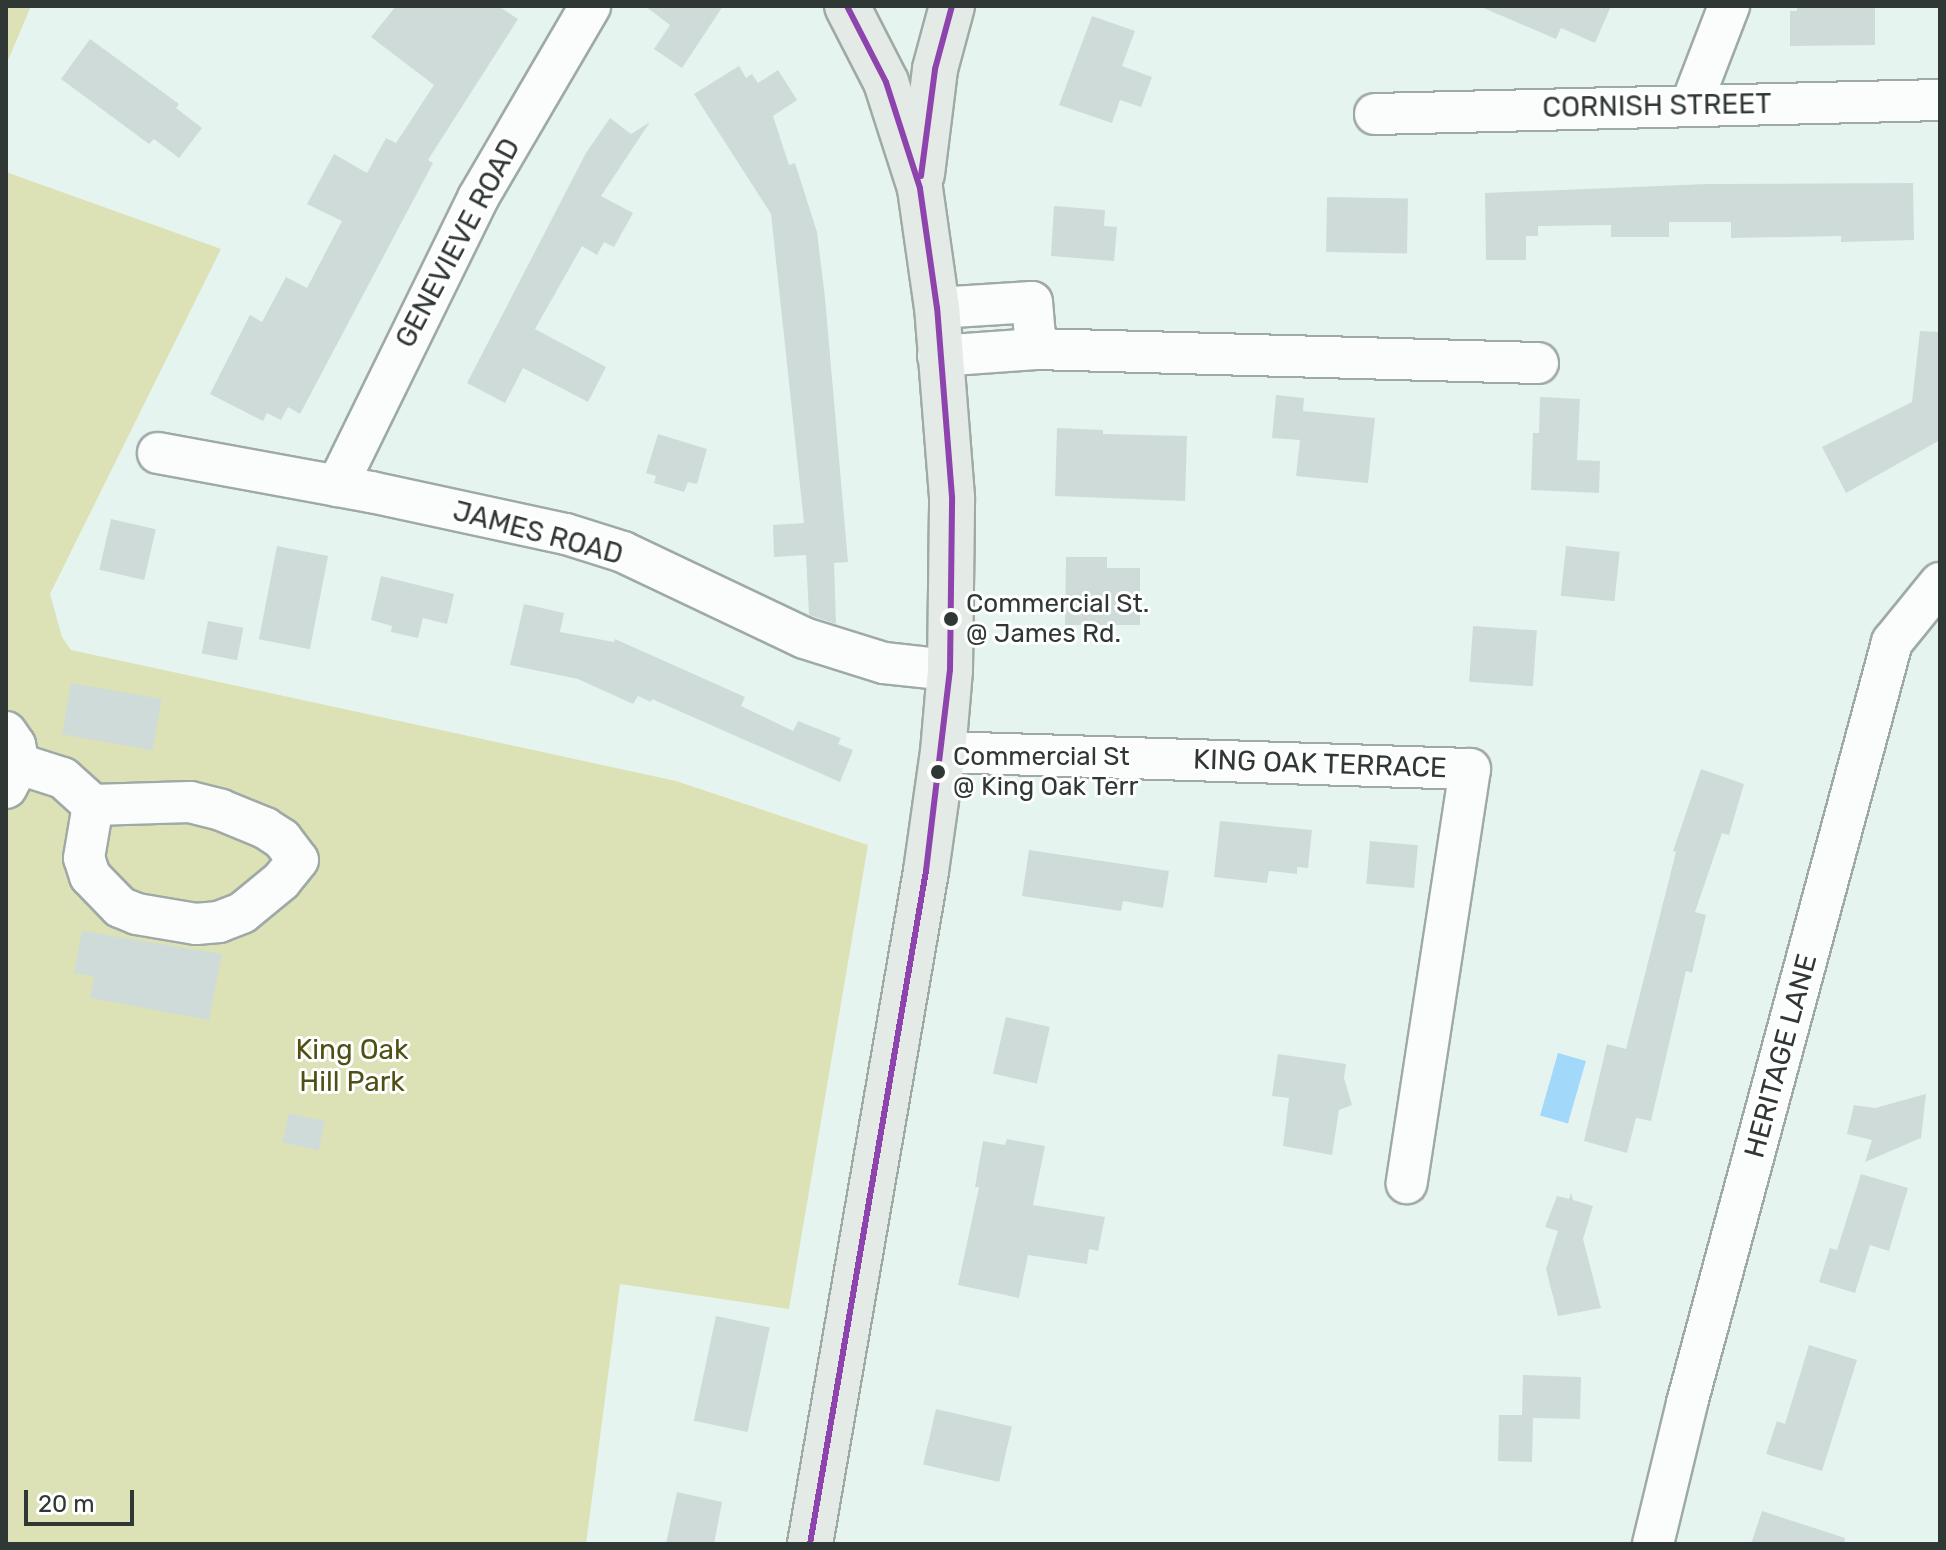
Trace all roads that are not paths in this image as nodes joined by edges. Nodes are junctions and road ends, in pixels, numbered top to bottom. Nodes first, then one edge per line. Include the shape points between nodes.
1 (590, 6) edge
2 (847, 6) edge
3 (952, 6) edge
4 (1729, 6) edge
5 (1940, 100) edge
6 (1691, 105) junction
7 (1375, 114) dead end
8 (920, 188) junction
9 (937, 308) junction
10 (1036, 349) junction
11 (938, 356) junction
12 (1538, 363) dead end
13 (158, 453) dead end
14 (337, 486) junction
15 (1940, 583) edge
16 (950, 670) junction
17 (943, 752) junction
18 (10, 762) edge
19 (93, 805) junction
20 (1407, 1183) dead end
21 (810, 1544) edge
22 (1653, 1544) edge

1 - 14 street, GENEVIEVE ROAD via 478,198
2 - 8 main road via 886,82
3 - 8 main road via 935,69
4 - 6 street
5 - 6 street, CORNISH STREET
6 - 7 street, CORNISH STREET
8 - 9 main road
9 - 10 street via 1032,302
9 - 11 main road
10 - 11 street
10 - 12 street
11 - 16 main road via 952,497
13 - 14 street, JAMES ROAD
14 - 16 street, JAMES ROAD via 566,534 623,552 804,638 884,663
15 - 22 street, HERITAGE LANE via 1892,642
16 - 17 main road
17 - 20 street, KING OAK TERRACE via 1470,769
17 - 21 main road via 892,1084
18 - 19 street via 63,778
19 - 19 street via 190,802 221,810 282,839 298,860 242,913 219,922 196,924 137,914 120,907 90,876 84,858

